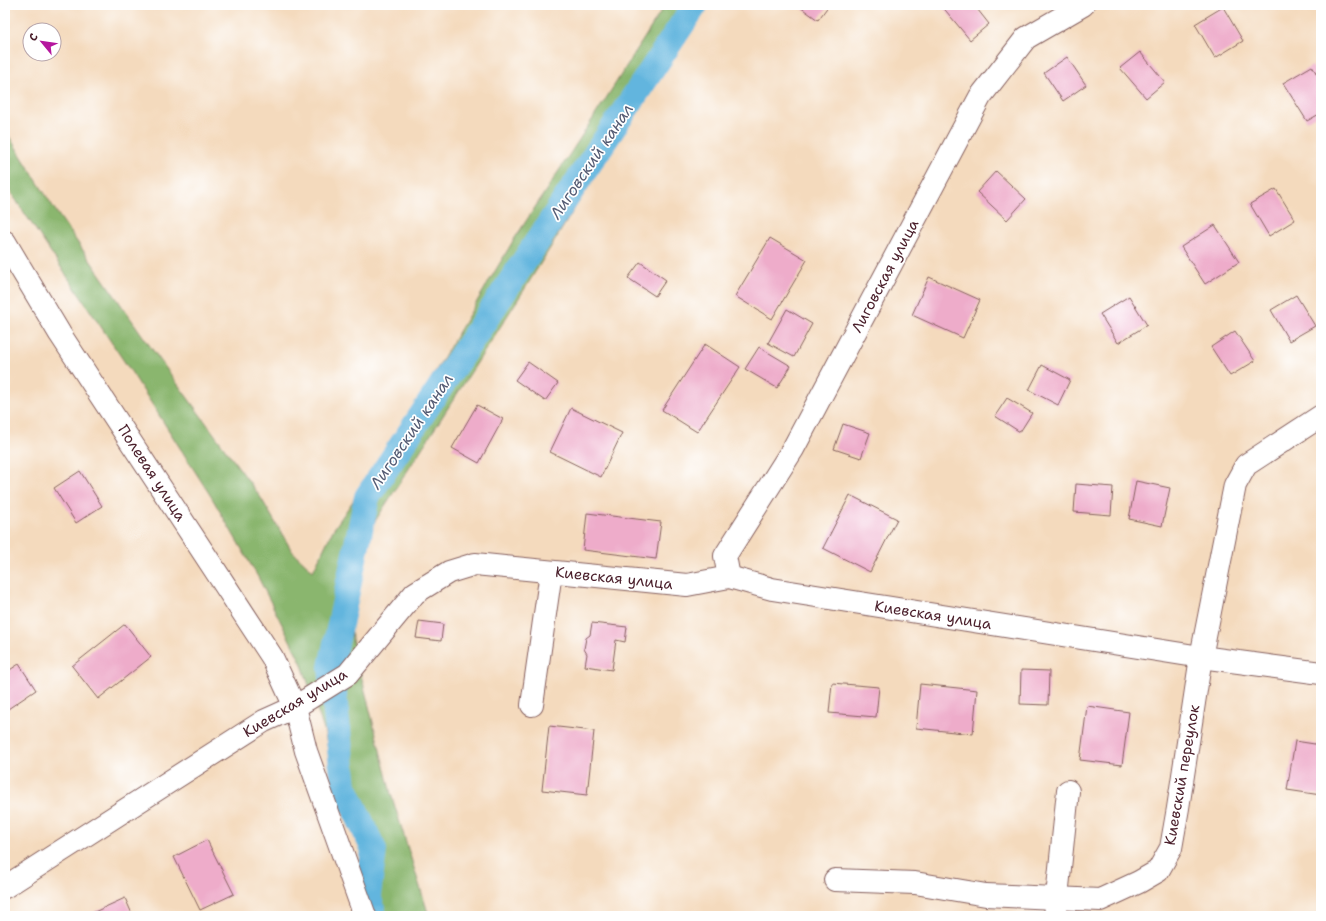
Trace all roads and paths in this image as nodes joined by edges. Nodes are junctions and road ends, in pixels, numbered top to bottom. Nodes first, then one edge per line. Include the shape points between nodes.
1 (1083, 5) edge
2 (5, 242) edge
3 (1321, 416) edge
4 (551, 572) junction
5 (728, 577) junction
6 (1201, 657) junction
7 (1321, 673) edge
8 (532, 705) dead end
9 (295, 707) junction
10 (1068, 791) dead end
11 (835, 880) dead end
12 (5, 887) edge
13 (1055, 908) edge
14 (365, 916) edge

1 - 5 street, Лиговская улица via 1026,38 980,97 793,449 725,556
2 - 9 street, Полевая улица via 60,334 272,657
3 - 6 street, Киевский переулок via 1246,465 1235,485
4 - 5 street, Киевская улица via 687,585
4 - 8 street
4 - 9 street, Киевская улица via 475,564 450,572 415,593 348,674
5 - 6 street, Киевская улица via 772,589
6 - 7 street, Киевская улица
6 - 13 street, Киевский переулок via 1171,848 1158,871 1100,900
9 - 12 street, Киевская улица via 264,721
9 - 14 street, Полевая улица via 306,751
10 - 13 street
11 - 13 street, Киевский переулок via 915,883

